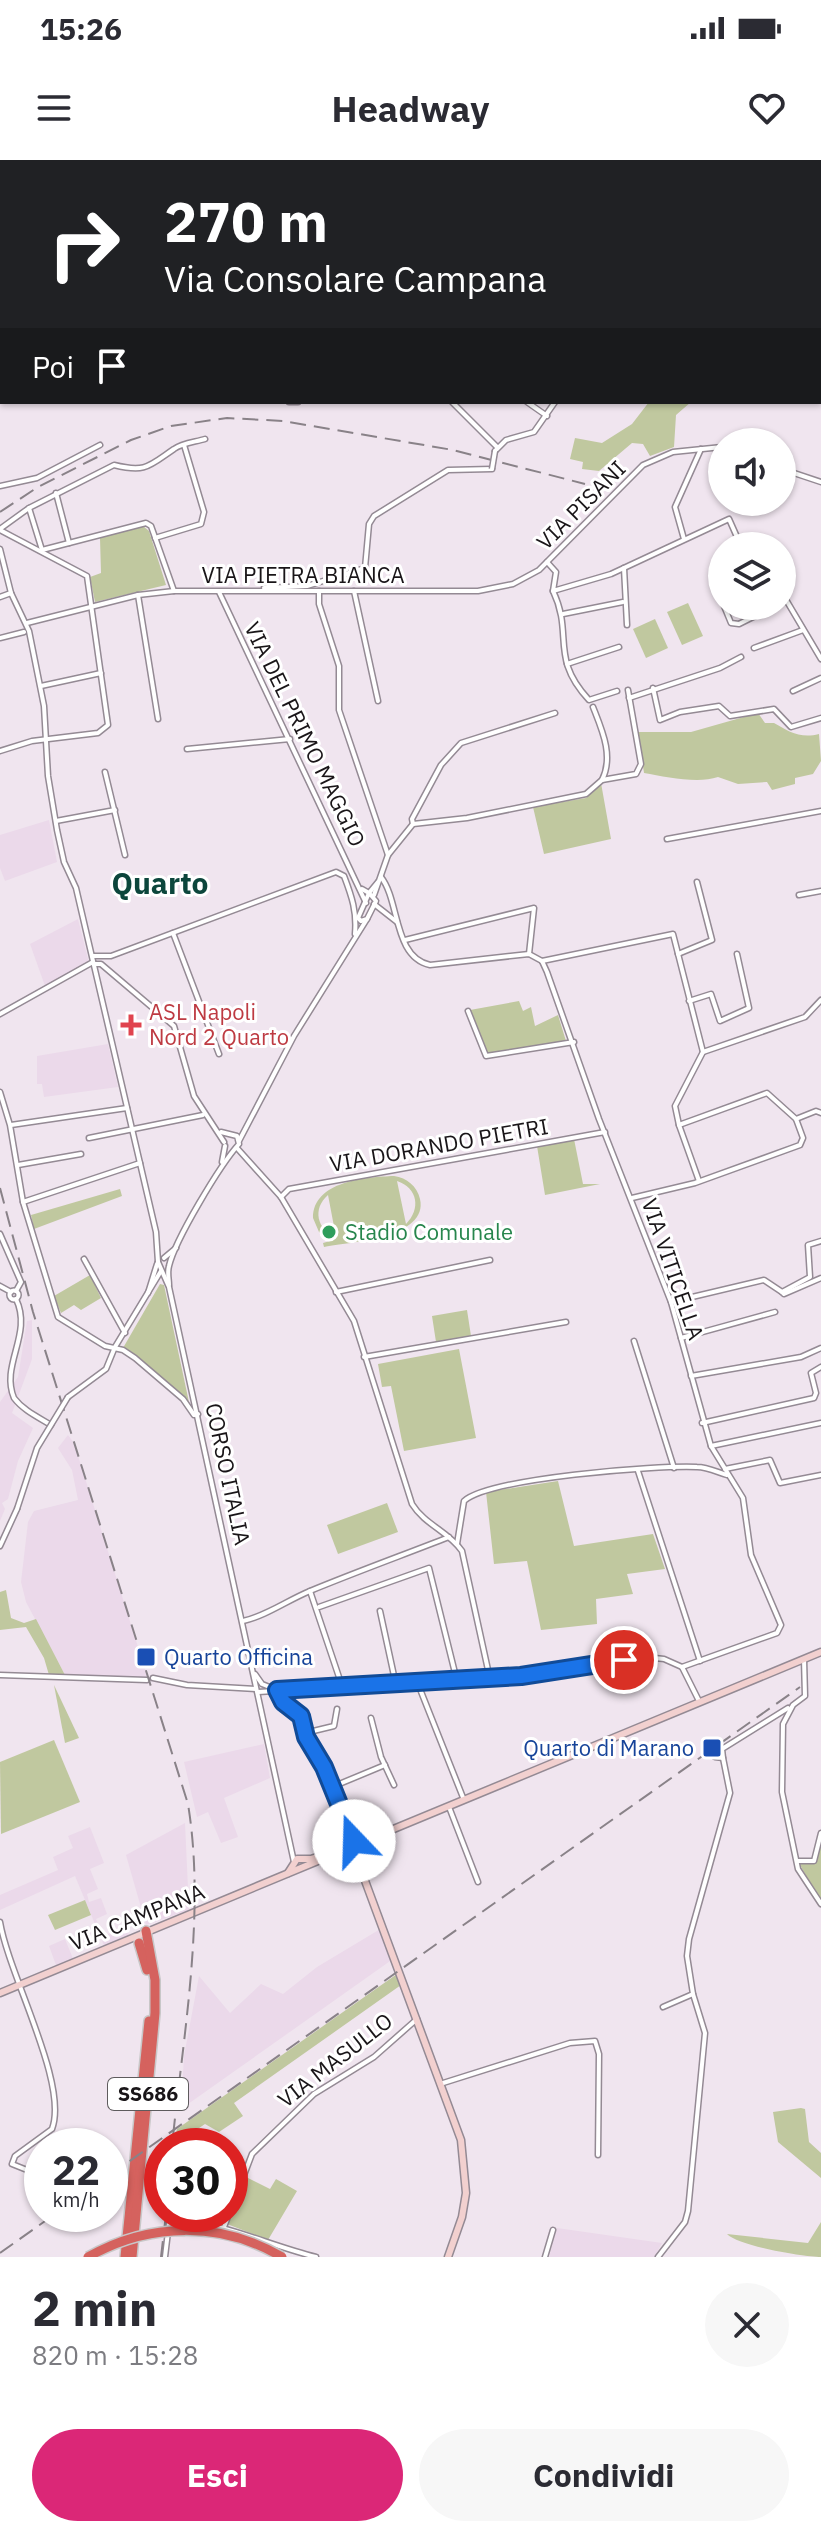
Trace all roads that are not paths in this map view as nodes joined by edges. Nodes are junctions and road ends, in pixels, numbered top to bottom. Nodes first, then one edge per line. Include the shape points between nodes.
1 (454, 404) edge
2 (530, 404) edge
3 (554, 404) edge
4 (547, 416) junction
5 (205, 439) dead end
6 (100, 445) dead end
7 (184, 445) junction
8 (708, 448) edge
9 (496, 449) junction
10 (701, 449) junction
11 (796, 474) edge
12 (821, 482) edge
13 (0, 486) edge
14 (56, 493) junction
15 (29, 508) junction
16 (0, 529) edge
17 (735, 532) edge
18 (155, 538) junction
19 (684, 539) junction
20 (69, 543) junction
21 (0, 549) edge
22 (41, 550) junction
23 (549, 565) junction
24 (624, 568) junction
25 (513, 584) joint
26 (174, 591) junction
27 (256, 591) junction
28 (319, 591) junction
29 (354, 591) junction
30 (553, 591) junction
31 (219, 592) junction
32 (11, 593) junction
33 (138, 595) junction
34 (0, 597) edge
35 (623, 602) dead end
36 (93, 606) junction
37 (563, 614) junction
38 (796, 618) edge
39 (730, 620) edge
40 (747, 620) edge
41 (27, 623) junction
42 (627, 625) dead end
43 (803, 630) junction
44 (24, 632) dead end
45 (0, 638) edge
46 (619, 647) dead end
47 (754, 648) dead end
48 (741, 657) dead end
49 (821, 659) edge
50 (567, 664) junction
51 (101, 673) junction
52 (821, 678) edge
53 (41, 686) junction
54 (653, 688) junction
55 (628, 690) dead end
56 (617, 691) dead end
57 (793, 691) dead end
58 (629, 698) junction
59 (378, 701) dead end
60 (593, 707) dead end
61 (555, 713) dead end
62 (821, 718) edge
63 (158, 719) dead end
64 (290, 739) junction
65 (46, 741) junction
66 (187, 749) dead end
67 (0, 751) edge
68 (105, 772) dead end
69 (602, 780) junction
70 (115, 810) junction
71 (821, 811) edge
72 (56, 821) junction
73 (413, 824) junction
74 (667, 839) dead end
75 (125, 855) dead end
76 (388, 855) junction
77 (380, 879) junction
78 (697, 882) dead end
79 (362, 889) junction
80 (821, 891) edge
81 (372, 894) junction
82 (799, 895) dead end
83 (374, 904) junction
84 (365, 905) junction
85 (355, 906) junction
86 (392, 909) junction
87 (386, 913) junction
88 (358, 918) junction
89 (367, 919) junction
90 (398, 924) junction
91 (173, 933) junction
92 (355, 934) junction
93 (405, 940) junction
94 (529, 954) junction
95 (678, 954) junction
96 (737, 954) dead end
97 (98, 960) junction
98 (542, 961) junction
99 (113, 974) junction
100 (97, 976) junction
101 (99, 983) junction
102 (821, 1000) edge
103 (689, 1001) junction
104 (468, 1011) dead end
105 (0, 1014) edge
106 (574, 1042) junction
107 (703, 1052) junction
108 (219, 1054) dead end
109 (0, 1092) edge
110 (127, 1108) junction
111 (821, 1113) edge
112 (203, 1115) junction
113 (796, 1119) junction
114 (10, 1125) junction
115 (679, 1125) junction
116 (245, 1126) junction
117 (133, 1131) junction
118 (219, 1131) junction
119 (605, 1132) junction
120 (231, 1135) junction
121 (89, 1138) dead end
122 (239, 1141) junction
123 (225, 1144) junction
124 (236, 1148) junction
125 (81, 1154) dead end
126 (140, 1163) junction
127 (18, 1165) junction
128 (222, 1165) junction
129 (699, 1181) junction
130 (281, 1197) junction
131 (632, 1198) junction
132 (23, 1202) junction
133 (0, 1234) edge
134 (821, 1241) edge
135 (176, 1248) junction
136 (164, 1258) junction
137 (84, 1259) dead end
138 (490, 1260) dead end
139 (158, 1262) junction
140 (169, 1265) junction
141 (162, 1269) junction
142 (821, 1278) edge
143 (155, 1284) junction
144 (168, 1285) junction
145 (0, 1286) edge
146 (336, 1292) junction
147 (782, 1292) junction
148 (13, 1293) junction
149 (147, 1295) junction
150 (0, 1299) edge
151 (671, 1302) junction
152 (775, 1312) dead end
153 (566, 1322) dead end
154 (125, 1333) junction
155 (681, 1338) junction
156 (634, 1341) dead end
157 (115, 1347) junction
158 (821, 1348) edge
159 (364, 1357) junction
160 (821, 1367) edge
161 (691, 1376) junction
162 (198, 1414) junction
163 (702, 1423) junction
164 (821, 1423) edge
165 (51, 1425) junction
166 (711, 1446) junction
167 (674, 1468) junction
168 (725, 1469) junction
169 (638, 1471) junction
170 (729, 1475) junction
171 (821, 1475) edge
172 (449, 1537) junction
173 (457, 1544) junction
174 (0, 1546) edge
175 (310, 1591) junction
176 (319, 1607) dead end
177 (380, 1611) dead end
178 (243, 1621) junction
179 (821, 1652) edge
180 (804, 1659) junction
181 (700, 1661) junction
182 (682, 1667) junction
183 (255, 1674) junction
184 (0, 1675) edge
185 (490, 1679) junction
186 (457, 1681) junction
187 (263, 1684) junction
188 (418, 1684) junction
189 (396, 1685) junction
190 (343, 1689) junction
191 (277, 1690) junction
192 (259, 1691) junction
193 (700, 1703) junction
194 (793, 1705) junction
195 (337, 1709) dead end
196 (371, 1718) dead end
197 (305, 1733) junction
198 (715, 1757) dead end
199 (723, 1758) junction
200 (385, 1765) junction
201 (394, 1785) dead end
202 (332, 1787) junction
203 (464, 1800) junction
204 (449, 1807) junction
205 (821, 1833) edge
206 (351, 1847) junction
207 (798, 1861) junction
208 (299, 1864) junction
209 (478, 1882) dead end
210 (821, 1904) edge
211 (0, 1922) edge
212 (139, 1937) junction
213 (17, 1986) junction
214 (0, 1993) edge
215 (693, 1994) junction
216 (663, 2007) dead end
217 (417, 2019) junction
218 (440, 2084) junction
219 (52, 2128) edge
220 (24, 2149) edge
221 (598, 2155) dead end
222 (248, 2165) edge
223 (24, 2169) edge
224 (553, 2230) dead end
225 (170, 2232) edge
226 (238, 2232) edge
227 (88, 2257) edge
228 (125, 2257) edge
229 (132, 2257) edge
230 (165, 2257) edge
231 (282, 2257) edge
232 (316, 2257) edge
233 (448, 2257) edge
234 (545, 2257) edge
235 (658, 2257) edge

1 - 9 street
2 - 4 street
3 - 4 street
4 - 9 street via 532,433 506,440
5 - 7 street
6 - 13 street via 37,478
7 - 14 street via 153,466 134,470 114,465
7 - 18 street via 204,512 201,524
8 - 10 street, VIA PISANI
9 - 27 street, bridge via 492,469 448,470 374,516 365,568 307,586
10 - 19 street via 675,507
10 - 23 street, VIA PISANI via 673,452 636,470
11 - 12 street
14 - 15 street
14 - 20 street
15 - 16 street
15 - 22 street
16 - 22 street
17 - 19 street via 729,519
18 - 20 street via 151,526 143,523
18 - 26 street
19 - 24 street
20 - 22 street
21 - 32 street
22 - 36 street via 87,576
23 - 25 street, VIA PISANI
23 - 30 street via 556,572
24 - 30 street
24 - 42 street
25 - 29 street, VIA PIETRA BIANCA via 478,591
26 - 31 street, VIA PIETRA BIANCA
26 - 33 street, VIA PIETRA BIANCA
27 - 28 street, VIA PIETRA BIANCA
27 - 31 street, VIA PIETRA BIANCA
28 - 29 street, VIA PIETRA BIANCA
28 - 76 street via 339,666 339,710
29 - 59 street
30 - 37 street
31 - 64 street, VIA DEL PRIMO MAGGIO
32 - 34 street
32 - 41 street
33 - 36 street, VIA PIETRA BIANCA
33 - 63 street
35 - 37 street
36 - 41 street, VIA PIETRA BIANCA
36 - 51 street
37 - 50 street
38 - 43 street
39 - 40 street
41 - 53 street
43 - 47 street
43 - 49 street
44 - 45 street
46 - 50 street
48 - 54 street
50 - 56 street via 569,675 589,700
51 - 53 street
51 - 65 street via 106,729
52 - 57 street
53 - 65 street
54 - 58 street
54 - 62 street via 660,720 719,706 730,716 774,709 791,727
55 - 58 street
58 - 69 street via 640,770
60 - 69 street via 607,745
61 - 73 street via 461,743 441,765
64 - 66 street
64 - 79 street, VIA DEL PRIMO MAGGIO
65 - 67 street
65 - 72 street
68 - 70 street
69 - 73 street via 586,794
70 - 72 street
70 - 75 street
71 - 74 street
72 - 97 street
73 - 76 street
76 - 77 street
77 - 81 street
77 - 86 street
78 - 95 street via 712,940
79 - 81 street
79 - 84 street, VIA DEL PRIMO MAGGIO
80 - 82 street
81 - 83 street
81 - 84 street
83 - 87 street
83 - 89 street
84 - 85 street
84 - 88 street
85 - 88 street
85 - 91 street via 344,876 336,872
86 - 87 street
86 - 90 street
87 - 90 street
88 - 89 street
88 - 92 street
89 - 92 street
90 - 93 street
91 - 97 street
91 - 108 street
92 - 116 street
93 - 94 street via 415,958 427,964
93 - 94 street via 534,908
94 - 98 street
95 - 98 street via 673,934
95 - 103 street
96 - 103 street via 749,1008 720,1021 711,994
97 - 99 street
97 - 100 street
97 - 105 street
98 - 106 street, VIA VITICELLA
99 - 100 street
99 - 101 street
99 - 112 street via 174,1026
100 - 101 street
101 - 110 street
102 - 107 street via 805,1017
103 - 107 street
104 - 106 street via 486,1056
106 - 119 street, VIA VITICELLA
107 - 115 street via 676,1102
109 - 114 street
110 - 114 street
110 - 117 street
111 - 113 street
112 - 117 street
112 - 118 street
113 - 115 street via 764,1093
113 - 129 street via 803,1138 800,1145
114 - 127 street
115 - 129 street
116 - 120 street
116 - 122 street
117 - 121 street
117 - 126 street
118 - 120 street
118 - 123 street
119 - 130 street, VIA DORANDO PIETRI via 289,1189
119 - 131 street, VIA VITICELLA
120 - 122 street
120 - 123 street
122 - 124 street
123 - 124 street
123 - 128 street
124 - 128 street
124 - 130 street
125 - 127 street
126 - 132 street
126 - 139 street
127 - 132 street
128 - 135 street
129 - 131 street
130 - 146 street
131 - 151 street, VIA VITICELLA
132 - 157 street via 58,1317
133 - 148 street via 21,1282
134 - 147 street via 808,1245 810,1277
135 - 136 street
135 - 140 street
136 - 139 street
136 - 140 street
137 - 154 street
138 - 146 street
139 - 141 street
139 - 149 street
140 - 141 street
140 - 144 street
141 - 143 street
141 - 144 street
142 - 147 street
143 - 144 street
143 - 149 street
144 - 162 street, CORSO ITALIA
145 - 148 street
146 - 159 street via 354,1321
147 - 151 street via 759,1281
148 - 150 street
148 - 165 street, bridge via 23,1320 7,1378 19,1403
149 - 154 street
151 - 155 street, VIA VITICELLA
152 - 155 street
153 - 159 street
154 - 157 street
155 - 161 street, VIA VITICELLA
156 - 167 street
157 - 162 street via 149,1369
157 - 165 street, bridge via 101,1375 68,1397
158 - 161 street via 808,1356
159 - 172 street via 412,1504 423,1520
160 - 163 street via 811,1375 814,1398
161 - 163 street, VIA VITICELLA
162 - 178 street, CORSO ITALIA
163 - 166 street, VIA VITICELLA
164 - 166 street
165 - 174 street, bridge
166 - 168 street, VIA VITICELLA
167 - 169 street
167 - 170 street via 702,1467
168 - 170 street, VIA VITICELLA
168 - 171 street via 770,1460 780,1483
169 - 173 street via 483,1490 464,1501
169 - 181 street
170 - 181 street, VIA VITICELLA via 743,1498 751,1555 782,1628
172 - 173 street
172 - 175 street
173 - 185 street
175 - 178 street
175 - 190 street
176 - 186 street via 429,1568
177 - 189 street
178 - 183 street, CORSO ITALIA
179 - 180 main road
180 - 193 main road
180 - 194 street via 807,1692
181 - 182 street, VIA VITICELLA
182 - 185 street via 645,1657
182 - 193 street
183 - 187 street, CORSO ITALIA
183 - 192 street, CORSO ITALIA
184 - 192 street via 153,1680
185 - 186 street
186 - 188 street
187 - 191 street
187 - 192 street
188 - 189 street
188 - 203 street
189 - 190 street
190 - 191 street
191 - 192 street
191 - 197 street via 301,1716
192 - 208 street, CORSO ITALIA
193 - 203 main road
194 - 199 street via 722,1749
194 - 207 street via 783,1724 781,1771
195 - 197 street via 334,1726
196 - 200 street
197 - 202 street
198 - 199 street
199 - 215 street via 730,1793 689,1939
200 - 201 street
200 - 202 street
202 - 206 street
203 - 204 main road
204 - 206 main road
204 - 209 street
205 - 207 street via 814,1861
206 - 208 main road
206 - 217 main road, VIA MASULLO
207 - 210 street
208 - 212 main road, VIA CAMPANA
211 - 213 street
212 - 213 main road, VIA CAMPANA
212 - 228 highway, SS686 via 150,2004
212 - 229 highway, SS686 via 156,2005
213 - 214 main road, VIA CAMPANA
213 - 219 street via 45,2056 57,2105
215 - 216 street
215 - 235 street via 705,2033 688,2211
217 - 218 main road, VIA MASULLO
217 - 222 street, VIA MASULLO via 374,2057 314,2094 252,2154
218 - 221 street via 570,2043 596,2042
218 - 233 main road, VIA MASULLO via 465,2164 462,2217
220 - 223 street via 12,2164
224 - 234 street
225 - 230 street
226 - 232 street
227 - 231 highway, bridge via 128,2238 172,2230 234,2236

